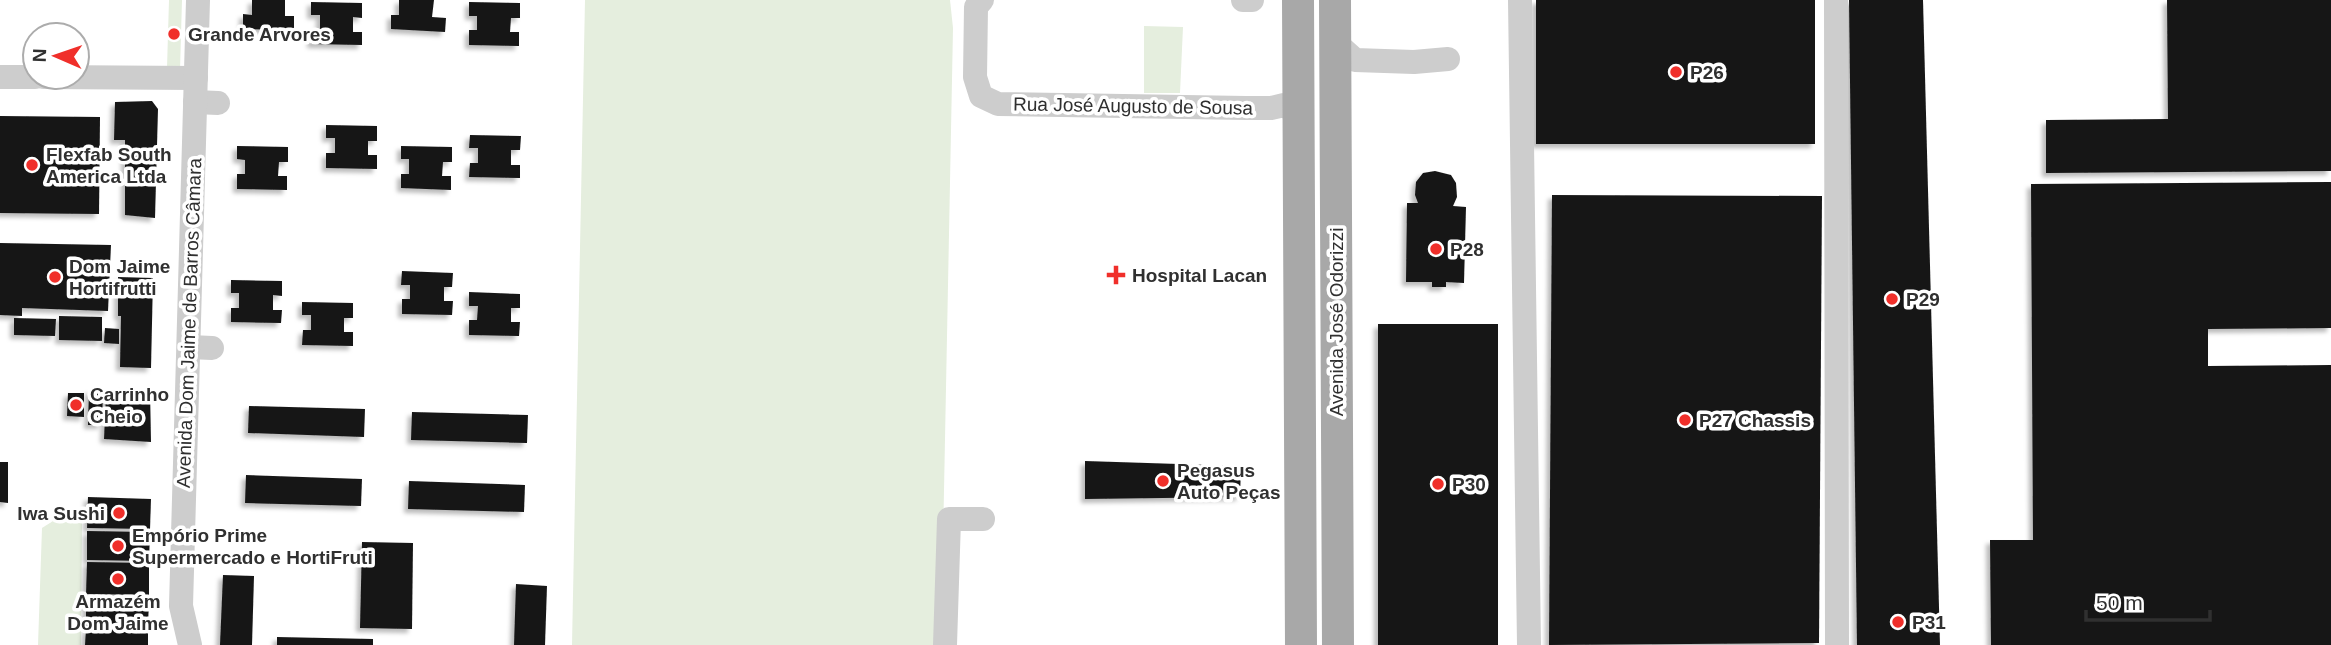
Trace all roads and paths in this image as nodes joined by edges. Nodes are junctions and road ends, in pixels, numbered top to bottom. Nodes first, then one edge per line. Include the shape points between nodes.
1 (198, 0) edge
2 (982, 0) edge
3 (1242, 0) edge
4 (1252, 0) edge
5 (1298, 0) edge
6 (1335, 0) edge
7 (1520, 0) edge
8 (1836, 0) edge
9 (1448, 60) dead end
10 (1346, 67) junction
11 (0, 77) edge
12 (21, 77) edge
13 (91, 82) edge
14 (203, 94) junction
15 (1298, 114) junction
16 (185, 510) junction
17 (983, 519) dead end
18 (191, 645) edge
19 (945, 645) edge
20 (1301, 645) edge
21 (1338, 645) edge
22 (1529, 645) edge
23 (1837, 645) edge

1 - 14 street, Avenida Dom Jaime de Barros Câmara
2 - 15 street, Rua José Augusto de Sousa via 976,7 975,77 981,96 998,104 1284,105
3 - 4 street
5 - 15 main road, Avenida José Odorizzi
6 - 10 main road, Avenida José Odorizzi
7 - 22 street
8 - 23 street
9 - 10 street
10 - 21 main road, Avenida José Odorizzi
11 - 12 street
13 - 14 street
14 - 16 street, Avenida Dom Jaime de Barros Câmara via 201,348 187,378
15 - 20 main road, Avenida José Odorizzi
16 - 18 street, Avenida Dom Jaime de Barros Câmara via 181,606
16 - 18 street, Avenida Dom Jaime de Barros Câmara via 194,534
17 - 19 street via 949,519

